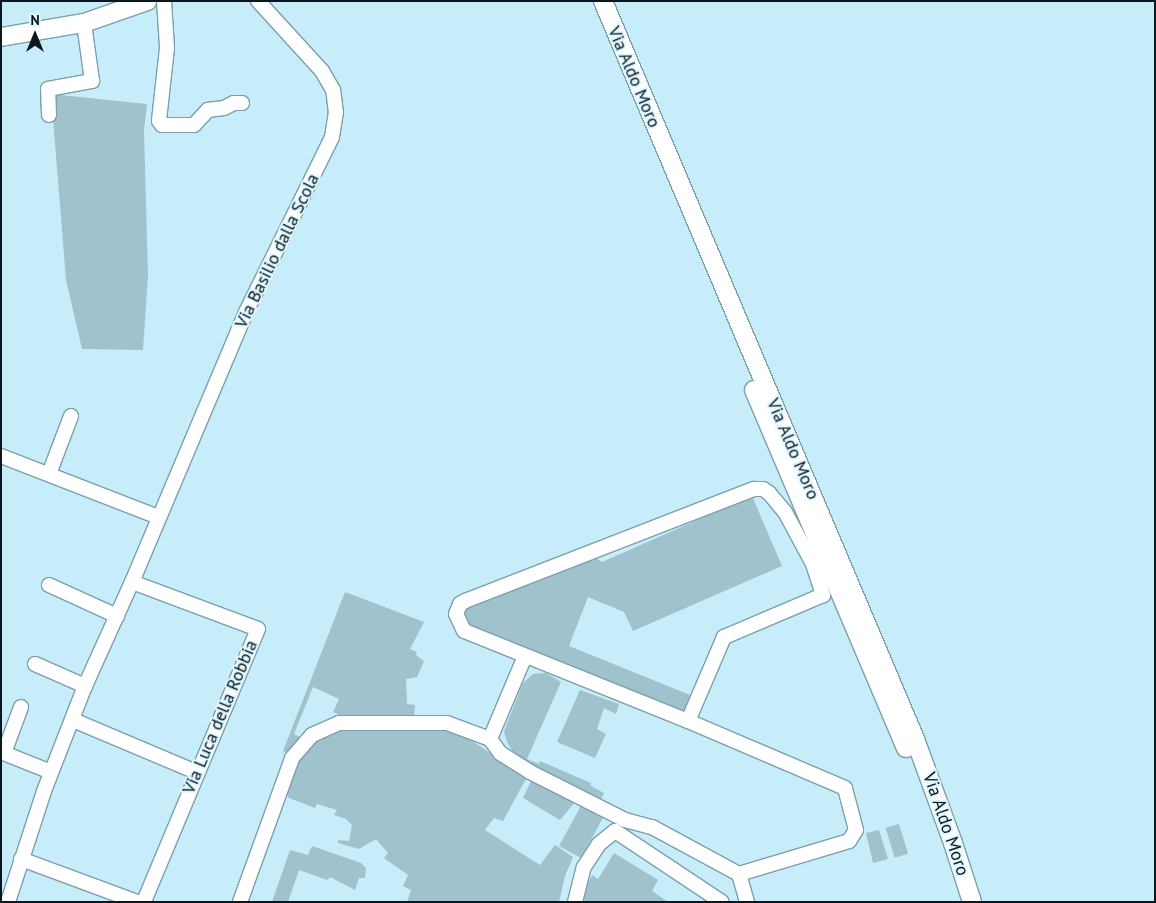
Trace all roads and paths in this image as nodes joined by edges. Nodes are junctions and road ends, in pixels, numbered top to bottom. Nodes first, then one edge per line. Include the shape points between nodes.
1 (164, 1) edge
2 (258, 1) edge
3 (590, 1) edge
4 (603, 1) edge
5 (141, 2) edge
6 (84, 23) junction
7 (1, 37) edge
8 (242, 103) dead end
9 (48, 115) dead end
10 (71, 416) dead end
11 (1, 456) edge
12 (49, 474) junction
13 (158, 517) junction
14 (132, 582) junction
15 (49, 585) dead end
16 (117, 616) junction
17 (525, 656) junction
18 (35, 664) dead end
19 (85, 686) junction
20 (21, 707) dead end
21 (73, 720) junction
22 (688, 721) junction
23 (490, 739) junction
24 (2, 753) edge
25 (51, 772) junction
26 (196, 772) junction
27 (625, 820) junction
28 (616, 832) junction
29 (20, 859) junction
30 (739, 874) junction
31 (8, 902) edge
32 (137, 902) edge
33 (144, 902) edge
34 (240, 902) edge
35 (575, 902) edge
36 (722, 902) edge
37 (748, 902) edge
38 (959, 902) edge
39 (972, 902) edge

1 - 8 street via 167,48 159,121 162,125 194,125 208,110
2 - 13 street, Via Basilio dalla Scola via 322,71 333,90 336,113 332,137 245,314
3 - 38 main road, Via Aldo Moro via 904,742
4 - 39 main road, Via Aldo Moro via 916,738
5 - 6 main road
6 - 7 main road
6 - 9 street via 92,81 48,89
10 - 12 street
11 - 12 street
12 - 13 street
13 - 14 street, Via Basilio dalla Scola
14 - 16 street, Via Basilio dalla Scola
14 - 26 street, Via Luca della Robbia via 258,630
15 - 16 street
16 - 19 street, Via Basilio dalla Scola
17 - 22 street
17 - 22 street via 464,631 456,614 460,604 744,493 763,489 785,512 812,564 822,594 724,637
17 - 23 street
18 - 19 street
19 - 21 street, Via Basilio dalla Scola
20 - 24 street
21 - 25 street, Via Basilio dalla Scola
21 - 26 street
22 - 30 street via 845,788 856,830 849,842
23 - 27 street via 500,752 530,772
23 - 34 street via 447,723 340,723 312,735 292,758
24 - 25 street
25 - 29 street, Via Basilio dalla Scola
26 - 33 street, Via Luca della Robbia
27 - 28 street
27 - 30 street via 652,827
28 - 35 street via 599,844 584,867
28 - 36 street
29 - 31 street, Via Basilio dalla Scola
29 - 32 street
30 - 37 street

